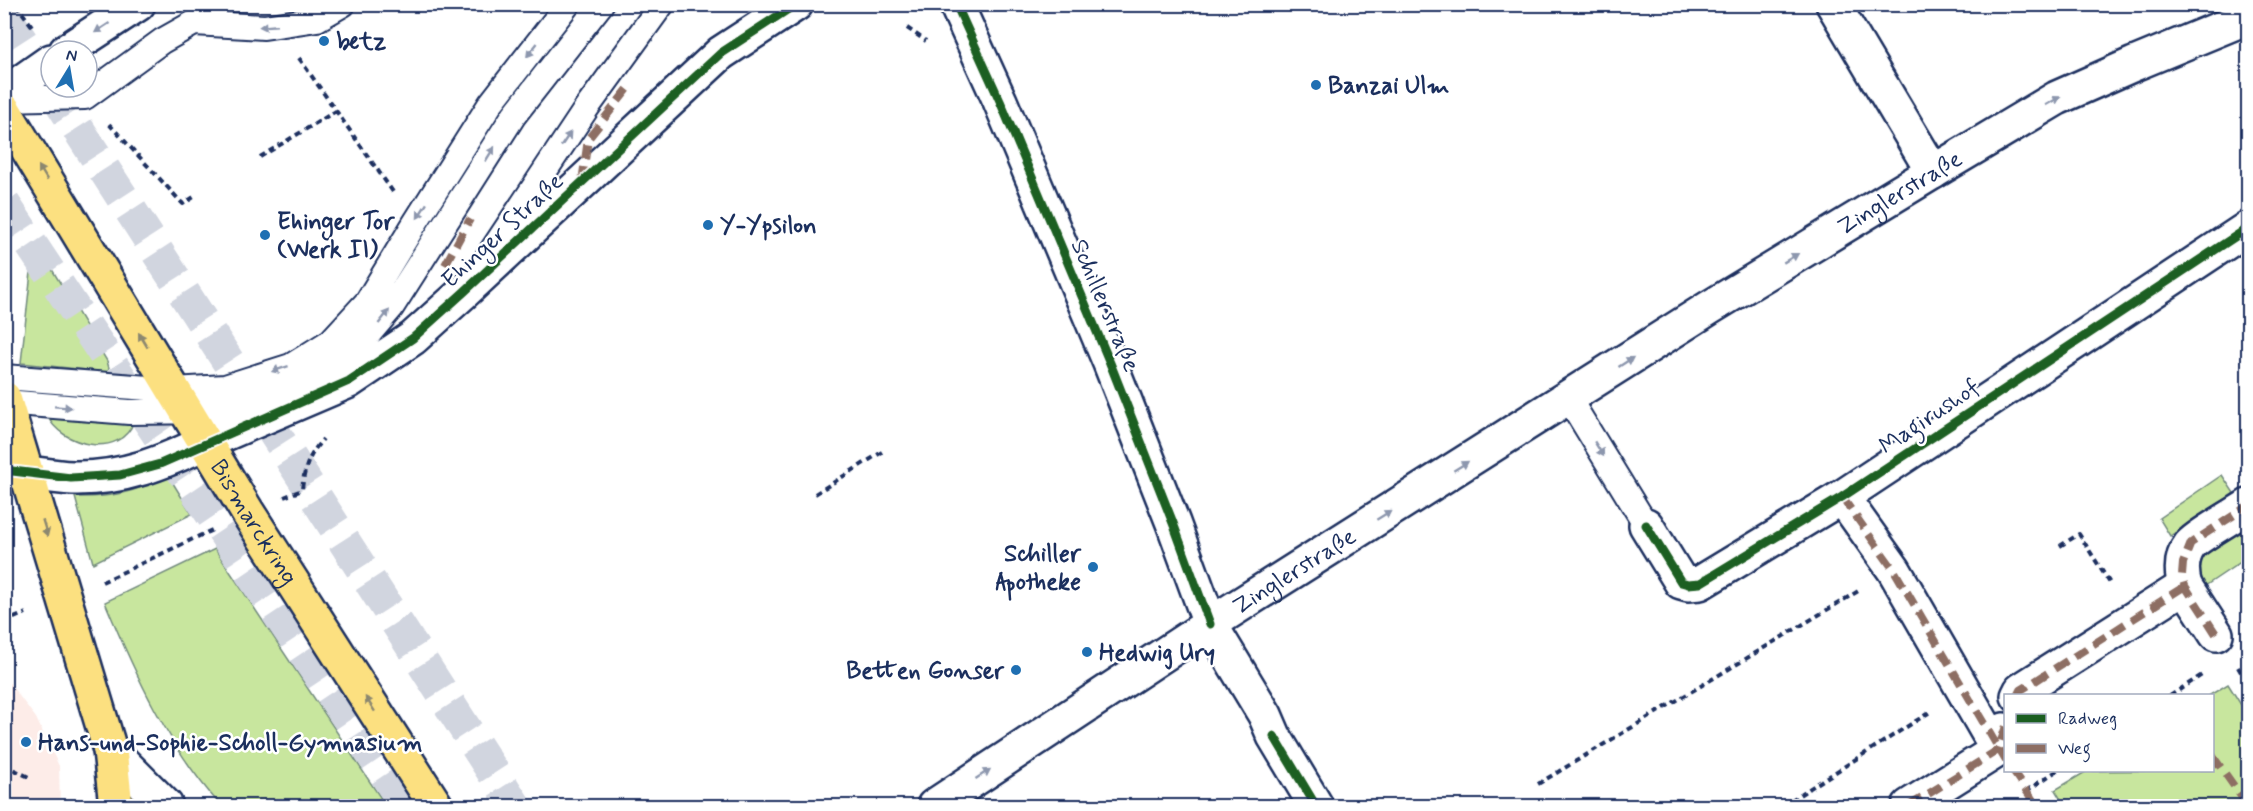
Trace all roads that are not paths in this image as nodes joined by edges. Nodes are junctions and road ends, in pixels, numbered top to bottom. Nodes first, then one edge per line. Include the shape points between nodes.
1 (138, 4) edge
2 (344, 4) edge
3 (568, 4) edge
4 (601, 4) edge
5 (662, 4) edge
6 (796, 4) edge
7 (956, 4) edge
8 (1833, 4) edge
9 (2248, 17) edge
10 (84, 39) edge
11 (39, 69) edge
12 (4, 94) edge
13 (4, 99) edge
14 (4, 110) edge
15 (1933, 172) junction
16 (2248, 228) edge
17 (464, 292) junction
18 (344, 360) junction
19 (288, 390) junction
20 (323, 391) junction
21 (5, 395) edge
22 (1569, 399) junction
23 (181, 401) junction
24 (206, 442) junction
25 (16, 472) edge
26 (1842, 497) junction
27 (2248, 506) edge
28 (1646, 525) joint
29 (2185, 586) junction
30 (1210, 624) junction
31 (2216, 634) dead end
32 (2019, 694) edge
33 (2002, 738) edge
34 (110, 750) junction
35 (116, 807) edge
36 (166, 807) edge
37 (436, 807) edge
38 (934, 807) edge
39 (1316, 807) edge
40 (1909, 807) edge

1 -> 10 street
2 -> 13 lane via 317,19 264,27 194,22 85,97
3 -> 23 lane via 491,103 367,302 331,341 291,366
18 -> 4 lane via 391,308 514,115
17 -> 5 lane via 586,109
6 - 17 street, Ehinger Straße via 721,53
7 - 30 street, Schillerstraße via 1110,363
8 - 15 street
15 -> 9 street, Zinglerstraße via 2057,98
11 - 12 street
23 -> 14 main road, Bismarckring
22 -> 15 street, Zinglerstraße via 1709,308
16 - 26 street, Magirushof
17 - 20 street, Ehinger Straße via 413,338 349,381
18 - 19 lane
18 - 20 lane
19 - 20 lane, Ehinger Straße
19 - 23 lane via 237,407
20 - 24 street, Ehinger Straße
21 - 23 lane via 129,412
21 - 25 main road
22 -> 28 lane
30 -> 22 street, Zinglerstraße
23 - 24 main road, Bismarckring
24 - 25 street, Ehinger Straße via 160,464 120,475 71,478
37 -> 24 main road, Bismarckring
25 -> 34 main road via 65,597
26 - 28 street, Magirushof via 1700,583 1681,582
26 - 33 street via 1894,570 1965,690
27 - 29 street via 2191,543 2183,563
29 - 31 street
29 - 32 street
38 -> 30 street, Zinglerstraße
30 - 39 street, Schillerstraße
33 - 40 street
34 - 35 main road
34 - 36 street

